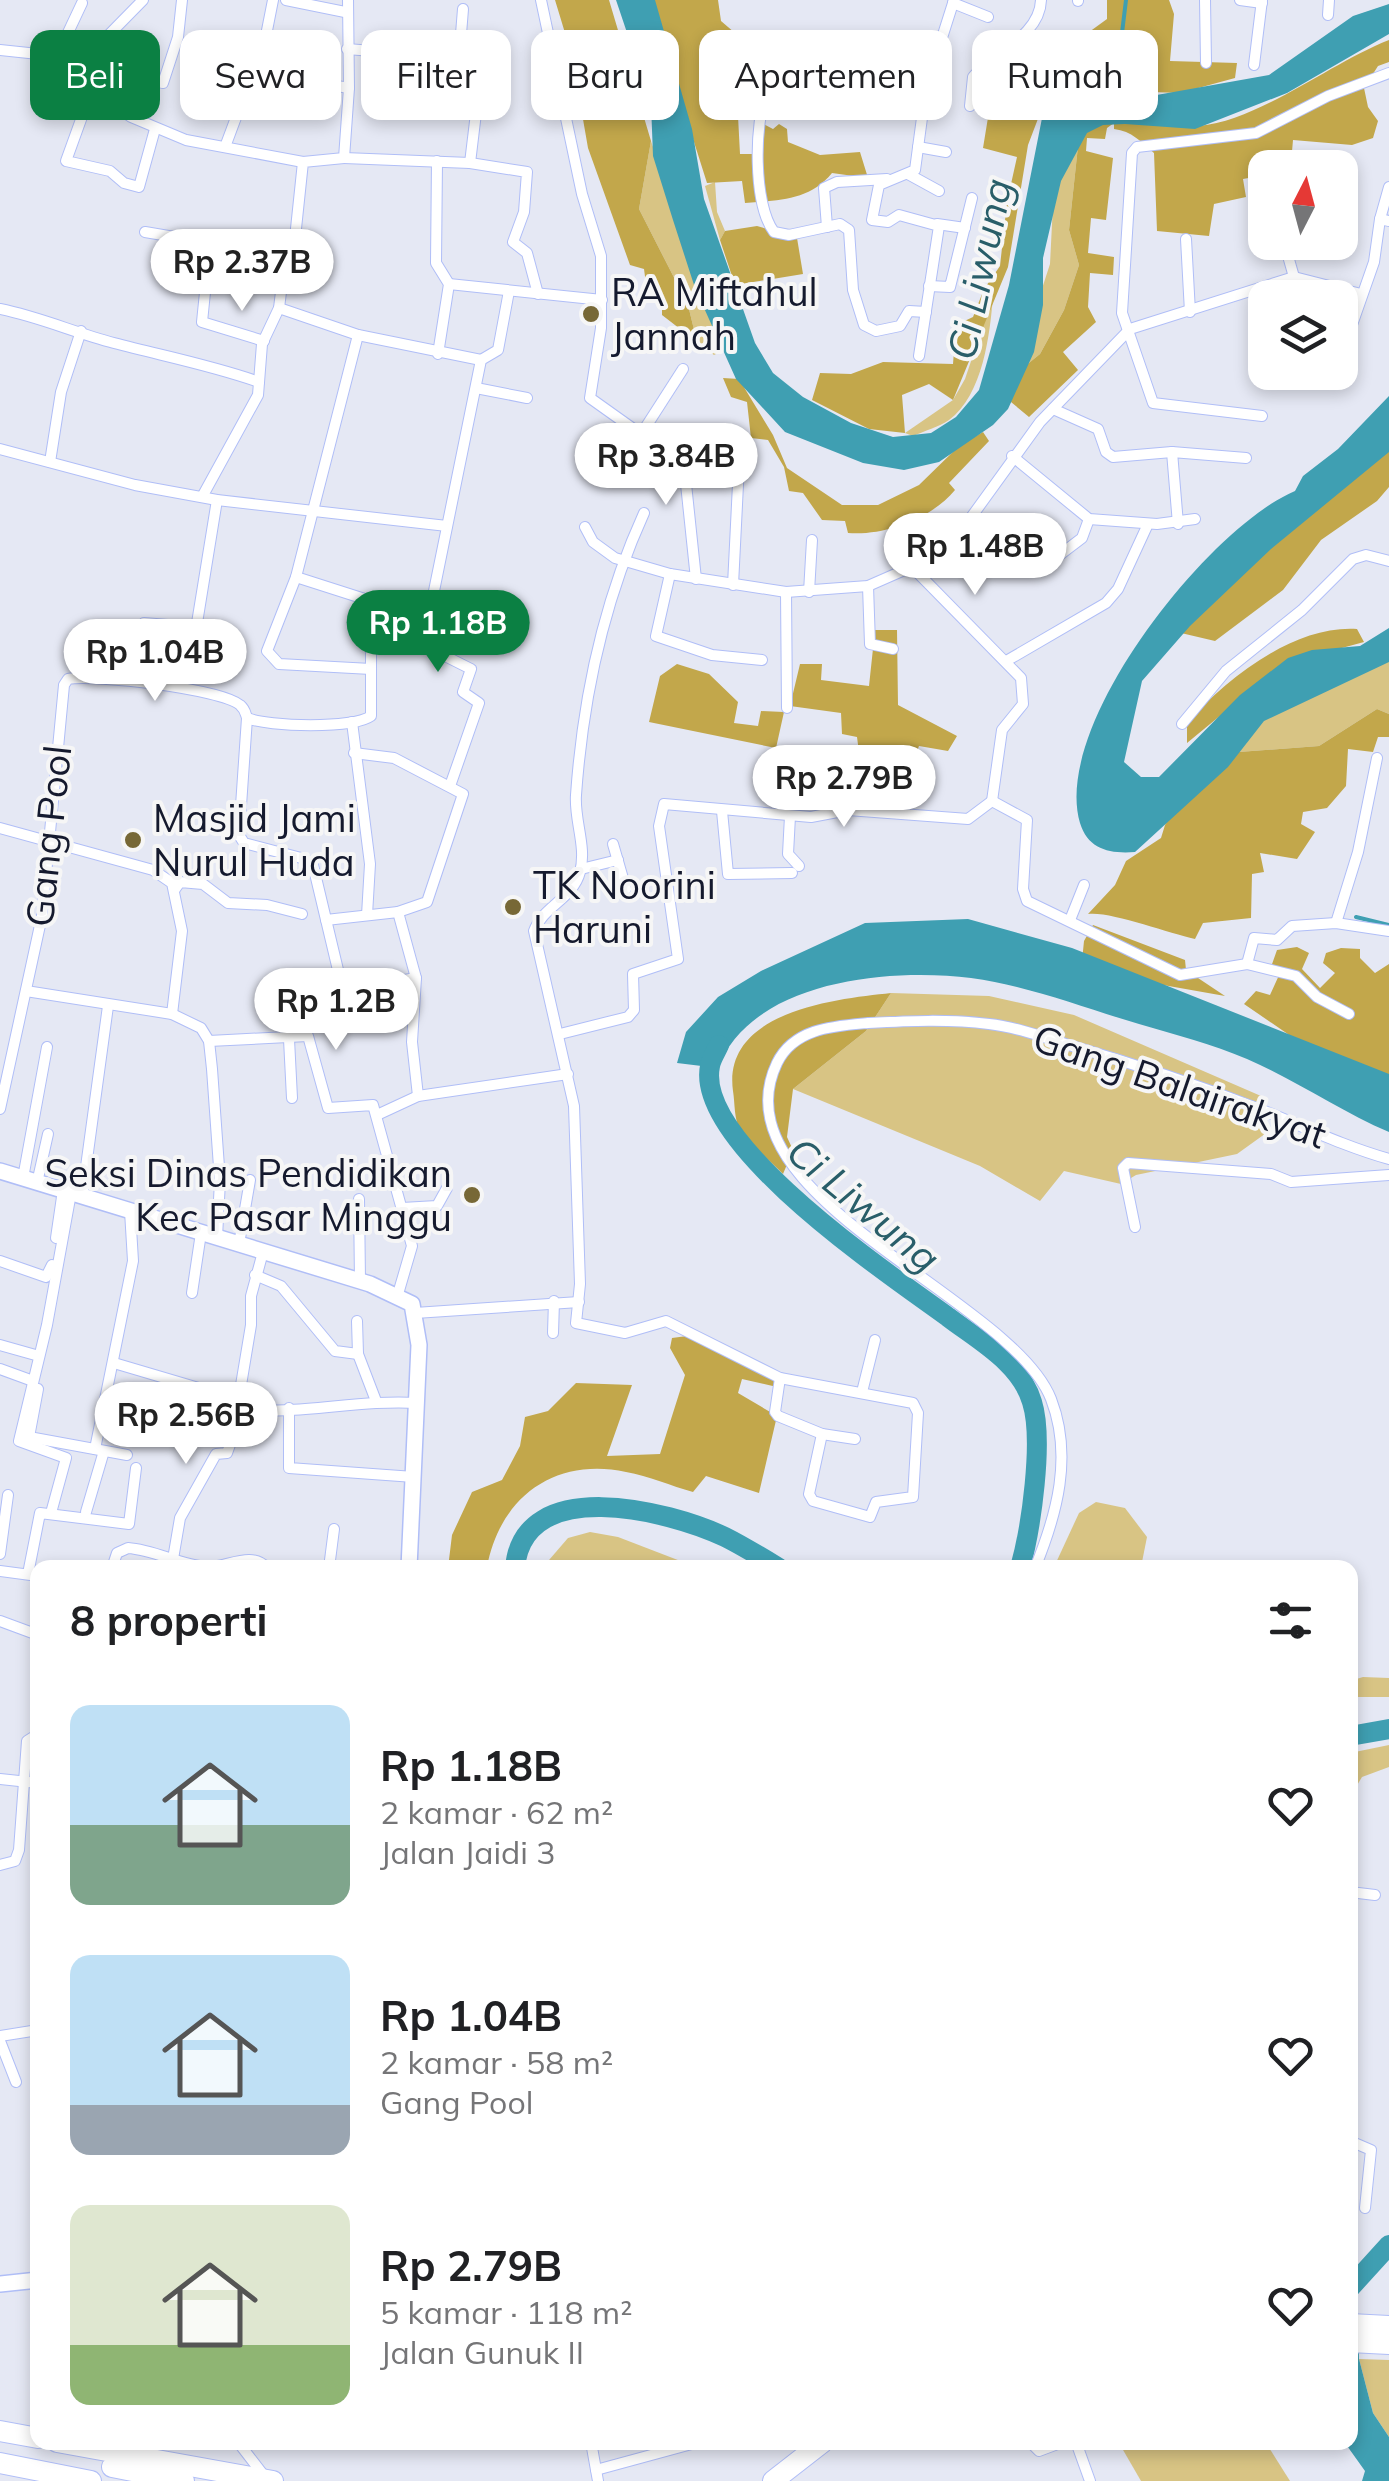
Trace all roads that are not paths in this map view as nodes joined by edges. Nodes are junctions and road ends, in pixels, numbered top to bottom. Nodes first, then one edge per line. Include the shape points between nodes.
1 (144, 0) edge
2 (182, 0) edge
3 (272, 0) edge
4 (286, 0) edge
5 (542, 0) edge
6 (1041, 0) edge
7 (1205, 0) edge
8 (1240, 0) edge
9 (1329, 0) edge
10 (954, 1) edge
11 (1262, 1) edge
12 (82, 3) dead end
13 (347, 6) edge
14 (463, 9) dead end
15 (1328, 14) dead end
16 (988, 17) dead end
17 (70, 30) edge
18 (114, 30) edge
19 (945, 30) edge
20 (0, 50) edge
21 (347, 50) junction
22 (30, 53) edge
23 (1206, 62) dead end
24 (1254, 64) dead end
25 (1389, 73) edge
26 (160, 82) edge
27 (341, 87) edge
28 (349, 88) junction
29 (970, 106) dead end
30 (80, 120) edge
31 (138, 120) edge
32 (475, 120) edge
33 (760, 120) edge
34 (922, 120) edge
35 (155, 129) junction
36 (225, 147) junction
37 (918, 147) junction
38 (946, 152) dead end
39 (344, 158) junction
40 (437, 161) junction
41 (303, 162) junction
42 (470, 163) junction
43 (908, 174) junction
44 (893, 179) junction
45 (1389, 186) edge
46 (939, 191) dead end
47 (972, 198) dead end
48 (1384, 220) edge
49 (938, 224) junction
50 (826, 226) junction
51 (965, 228) junction
52 (145, 232) dead end
53 (1186, 240) dead end
54 (210, 243) junction
55 (287, 256) junction
56 (1289, 260) edge
57 (1294, 277) junction
58 (449, 284) junction
59 (929, 286) junction
60 (509, 291) junction
61 (538, 294) junction
62 (1361, 294) junction
63 (602, 300) junction
64 (1358, 303) edge
65 (279, 308) junction
66 (0, 309) edge
67 (926, 312) junction
68 (1190, 312) junction
69 (1130, 329) junction
70 (80, 332) junction
71 (358, 335) junction
72 (264, 340) junction
73 (438, 354) junction
74 (919, 356) dead end
75 (481, 360) junction
76 (683, 369) dead end
77 (259, 382) junction
78 (476, 388) junction
79 (527, 398) dead end
80 (1053, 410) junction
81 (1262, 416) dead end
82 (640, 436) junction
83 (740, 444) dead end
84 (0, 449) edge
85 (1172, 452) junction
86 (1012, 456) junction
87 (1246, 458) dead end
88 (50, 462) junction
89 (202, 497) junction
90 (217, 500) junction
91 (310, 511) junction
92 (644, 513) dead end
93 (1089, 519) junction
94 (1195, 519) dead end
95 (1148, 524) junction
96 (1178, 524) junction
97 (447, 526) junction
98 (585, 526) dead end
99 (812, 540) dead end
100 (1057, 557) dead end
101 (1389, 560) edge
102 (622, 562) junction
103 (912, 567) junction
104 (670, 574) junction
105 (296, 577) junction
106 (696, 579) junction
107 (733, 585) junction
108 (868, 586) junction
109 (786, 592) junction
110 (810, 592) junction
111 (424, 644) junction
112 (372, 646) junction
113 (893, 648) dead end
114 (762, 660) dead end
115 (1008, 660) junction
116 (371, 669) junction
117 (135, 681) junction
118 (787, 708) dead end
119 (247, 718) junction
120 (352, 722) junction
121 (1182, 724) dead end
122 (354, 753) junction
123 (1377, 758) dead end
124 (450, 786) junction
125 (1373, 787) junction
126 (1389, 789) edge
127 (992, 801) junction
128 (722, 811) junction
129 (790, 816) junction
130 (0, 828) edge
131 (52, 844) junction
132 (614, 844) dead end
133 (618, 860) junction
134 (581, 869) junction
135 (1084, 885) dead end
136 (175, 889) junction
137 (626, 889) dead end
138 (398, 912) junction
139 (302, 914) dead end
140 (367, 915) junction
141 (326, 920) junction
142 (1070, 920) junction
143 (1336, 924) junction
144 (1389, 931) edge
145 (1247, 964) junction
146 (416, 978) junction
147 (26, 991) junction
148 (343, 991) junction
149 (108, 1006) junction
150 (172, 1014) junction
151 (1349, 1014) dead end
152 (560, 1034) junction
153 (286, 1039) junction
154 (209, 1041) junction
155 (47, 1047) dead end
156 (568, 1074) junction
157 (418, 1096) junction
158 (292, 1098) dead end
159 (0, 1109) edge
160 (375, 1110) junction
161 (48, 1134) dead end
162 (1389, 1159) edge
163 (0, 1171) edge
164 (1389, 1175) edge
165 (30, 1180) junction
166 (250, 1180) dead end
167 (447, 1188) dead end
168 (72, 1193) junction
169 (359, 1198) dead end
170 (402, 1208) junction
171 (130, 1211) junction
172 (1135, 1227) dead end
173 (209, 1235) junction
174 (239, 1244) junction
175 (262, 1252) junction
176 (0, 1261) edge
177 (254, 1276) junction
178 (360, 1281) junction
179 (192, 1293) dead end
180 (398, 1294) junction
181 (554, 1301) junction
182 (578, 1302) junction
183 (415, 1313) junction
184 (357, 1321) dead end
185 (553, 1333) dead end
186 (874, 1340) dead end
187 (0, 1344) edge
188 (358, 1354) junction
189 (39, 1356) junction
190 (114, 1363) junction
191 (0, 1369) edge
192 (780, 1378) junction
193 (35, 1384) junction
194 (202, 1389) dead end
195 (862, 1392) junction
196 (376, 1401) junction
197 (418, 1404) junction
198 (289, 1408) junction
199 (237, 1409) junction
200 (822, 1434) junction
201 (855, 1439) dead end
202 (100, 1450) junction
203 (127, 1455) dead end
204 (136, 1468) dead end
205 (414, 1478) junction
206 (8, 1495) dead end
207 (86, 1512) dead end
208 (52, 1513) junction
209 (334, 1529) dead end
210 (0, 1554) edge
211 (173, 1558) junction
212 (34, 1560) edge
213 (115, 1560) edge
214 (183, 1560) edge
215 (330, 1560) edge
216 (409, 1560) edge
217 (1039, 1560) edge
218 (0, 1571) edge
219 (30, 1575) edge
220 (0, 1621) edge
221 (30, 1633) edge
222 (30, 1737) edge
223 (30, 1764) edge
224 (0, 1779) edge
225 (30, 1782) edge
226 (30, 1792) edge
227 (0, 1865) edge
228 (1358, 1893) edge
229 (1375, 1895) dead end
230 (30, 2032) edge
231 (0, 2038) edge
232 (16, 2082) dead end
233 (1358, 2145) edge
234 (1364, 2208) dead end
235 (30, 2281) edge
236 (0, 2284) edge
237 (1358, 2324) edge
238 (1389, 2326) edge
239 (1358, 2342) edge
240 (1389, 2344) edge
241 (0, 2430) edge
242 (30, 2436) edge
243 (69, 2450) edge
244 (99, 2450) edge
245 (245, 2450) edge
246 (592, 2450) edge
247 (674, 2450) edge
248 (813, 2450) edge
249 (831, 2450) edge
250 (1082, 2450) edge
251 (0, 2463) edge
252 (597, 2475) edge
253 (91, 2481) edge
254 (184, 2481) edge
255 (270, 2481) edge
256 (773, 2481) edge
257 (792, 2481) edge
258 (1090, 2481) edge

1 - 18 street
2 - 26 street via 178,38
3 - 36 street via 258,71
4 - 13 street
5 - 63 street via 601,256
6 - 29 street via 1028,28 973,78
7 - 23 street
8 - 11 street
9 - 15 street
10 - 16 street
10 - 19 street
11 - 24 street
12 - 17 street
13 - 21 street
14 - 21 street via 458,59 450,67
20 - 22 street
21 - 28 street
25 - 69 street via 1256,133 1134,149 1122,304
27 - 28 street
28 - 39 street
30 - 35 street via 66,160 140,186
31 - 35 street
32 - 42 street
33 - 50 street via 756,137 770,228 784,236
34 - 37 street
35 - 36 street
36 - 41 street
37 - 38 street
37 - 43 street via 915,170
39 - 40 street
39 - 41 street
40 - 42 street
40 - 58 street via 436,263
41 - 55 street
42 - 61 street via 529,175 513,242 527,252
43 - 44 street
43 - 46 street
44 - 49 street via 878,188 874,222 899,215
44 - 50 street via 824,188
45 - 48 street
47 - 51 street
48 - 62 street
49 - 51 street
49 - 59 street
50 - 67 street via 849,230 853,290 864,324 876,332 897,328 907,312
51 - 59 street via 950,287
52 - 54 street
53 - 68 street
54 - 55 street
54 - 72 street via 202,322
55 - 65 street
56 - 57 street
57 - 62 street
57 - 68 street
58 - 60 street
58 - 73 street
59 - 67 street
60 - 61 street
60 - 75 street via 498,350
61 - 63 street
62 - 64 street
63 - 82 street via 590,398
65 - 71 street
65 - 72 street
66 - 70 street
67 - 74 street
68 - 69 street
69 - 80 street
69 - 81 street via 1153,402
70 - 77 street
70 - 88 street
71 - 73 street
71 - 91 street
72 - 77 street
73 - 75 street
75 - 78 street
76 - 82 street
77 - 89 street via 240,433
78 - 79 street
78 - 97 street
80 - 85 street via 1098,429 1114,457
80 - 86 street
82 - 106 street via 686,468
83 - 107 street
84 - 88 street
85 - 87 street
85 - 96 street
86 - 93 street
86 - 103 street via 954,541
88 - 89 street
89 - 90 street
90 - 91 street
90 - 117 street via 196,623 144,623
91 - 97 street
91 - 105 street
92 - 102 street
93 - 95 street
93 - 100 street via 1082,538
94 - 96 street
95 - 96 street
95 - 115 street via 1106,604
97 - 111 street
98 - 102 street via 593,542
99 - 110 street
101 - 121 street via 1366,554 1354,559 1226,671
102 - 104 street
102 - 134 street via 591,670 576,796
103 - 108 street
103 - 115 street
104 - 106 street
104 - 114 street via 656,636 712,655
105 - 112 street via 369,599
105 - 116 street via 268,656 279,664
106 - 107 street
107 - 109 street
108 - 110 street
108 - 113 street via 870,644
109 - 110 street
109 - 118 street
111 - 112 street
111 - 124 street via 471,668 463,692 479,706
112 - 116 street
115 - 127 street via 1021,678 1023,704 1002,730
116 - 120 street via 371,716
117 - 119 street via 234,701
117 - 131 street, Gang Pool via 66,680
119 - 120 street via 271,724
119 - 141 street via 239,835 244,843 310,861
120 - 122 street
122 - 124 street via 394,758
122 - 140 street via 370,864
123 - 125 street
124 - 138 street via 463,798 430,895 424,906
125 - 126 street
125 - 143 street
127 - 129 street via 968,818 848,810
127 - 142 street via 1027,820 1022,896
128 - 129 street
128 - 129 street via 728,874 796,870 788,854
128 - 152 street via 662,806 659,826 678,959 633,974 634,1010 628,1017
130 - 131 street
131 - 136 street via 153,870
131 - 147 street, Gang Pool
132 - 133 street
133 - 134 street
133 - 137 street
134 - 152 street via 534,931
135 - 142 street
136 - 139 street via 180,882 203,884 228,903
136 - 150 street via 182,931
138 - 140 street
138 - 146 street
140 - 141 street
141 - 148 street
142 - 145 street via 1180,975
143 - 144 street
143 - 145 street via 1292,926 1276,940 1254,938
145 - 151 street via 1298,976 1317,997
146 - 148 street
146 - 157 street via 412,1042
147 - 149 street
147 - 159 street, Gang Pool
148 - 153 street via 287,1000
149 - 150 street
149 - 168 street
150 - 154 street via 195,1024
152 - 156 street
153 - 154 street
153 - 158 street
153 - 160 street via 312,1039 328,1108
154 - 173 street via 220,1181
155 - 165 street
156 - 157 street
156 - 182 street
157 - 160 street
160 - 170 street
161 - 165 street
162 - 217 street, Gang Balairakyat via 1167,1073 990,1024 840,1025 812,1031 790,1046 768,1090 769,1123 782,1152 876,1244 1012,1347 1050,1397 1060,1481
163 - 165 street
164 - 172 street via 1291,1182 1271,1174 1128,1163 1123,1168
165 - 168 street
166 - 174 street
167 - 170 street via 437,1206
168 - 171 street
168 - 176 street via 50,1276
168 - 189 street
169 - 178 street
170 - 180 street via 412,1254
171 - 173 street
171 - 190 street via 133,1261
173 - 174 street
173 - 179 street
174 - 175 street
175 - 177 street
175 - 178 street
177 - 188 street via 281,1286 335,1350
177 - 199 street
178 - 180 street
180 - 183 street
181 - 182 street
181 - 183 street
181 - 185 street
182 - 192 street via 579,1327 625,1333 666,1321
183 - 197 street
184 - 188 street
186 - 195 street
187 - 189 street
188 - 196 street
189 - 193 street
190 - 194 street
190 - 202 street
191 - 193 street
192 - 195 street
192 - 200 street via 776,1414
193 - 202 street via 29,1437
193 - 208 street via 20,1445 67,1460
195 - 200 street via 916,1407 914,1497 878,1501 870,1517 814,1501 809,1494
196 - 197 street
196 - 198 street
197 - 205 street
198 - 199 street
198 - 205 street via 289,1468
199 - 211 street via 227,1453 216,1454 180,1518
200 - 201 street
202 - 203 street
202 - 207 street
204 - 208 street via 130,1524
205 - 216 street
206 - 210 street
208 - 212 street via 38,1515
209 - 215 street
211 - 213 street via 128,1548
211 - 214 street
218 - 219 street
220 - 221 street
222 - 223 street
224 - 225 street
226 - 227 street via 15,1861
228 - 229 street
230 - 231 street
231 - 232 street
233 - 234 street via 1370,2150
235 - 236 street
237 - 238 highway
239 - 240 highway
241 - 242 highway
243 - 254 highway via 84,2461
244 - 255 highway
245 - 255 street
246 - 252 street
247 - 252 street
248 - 256 highway
249 - 257 highway
250 - 258 street
251 - 253 highway

